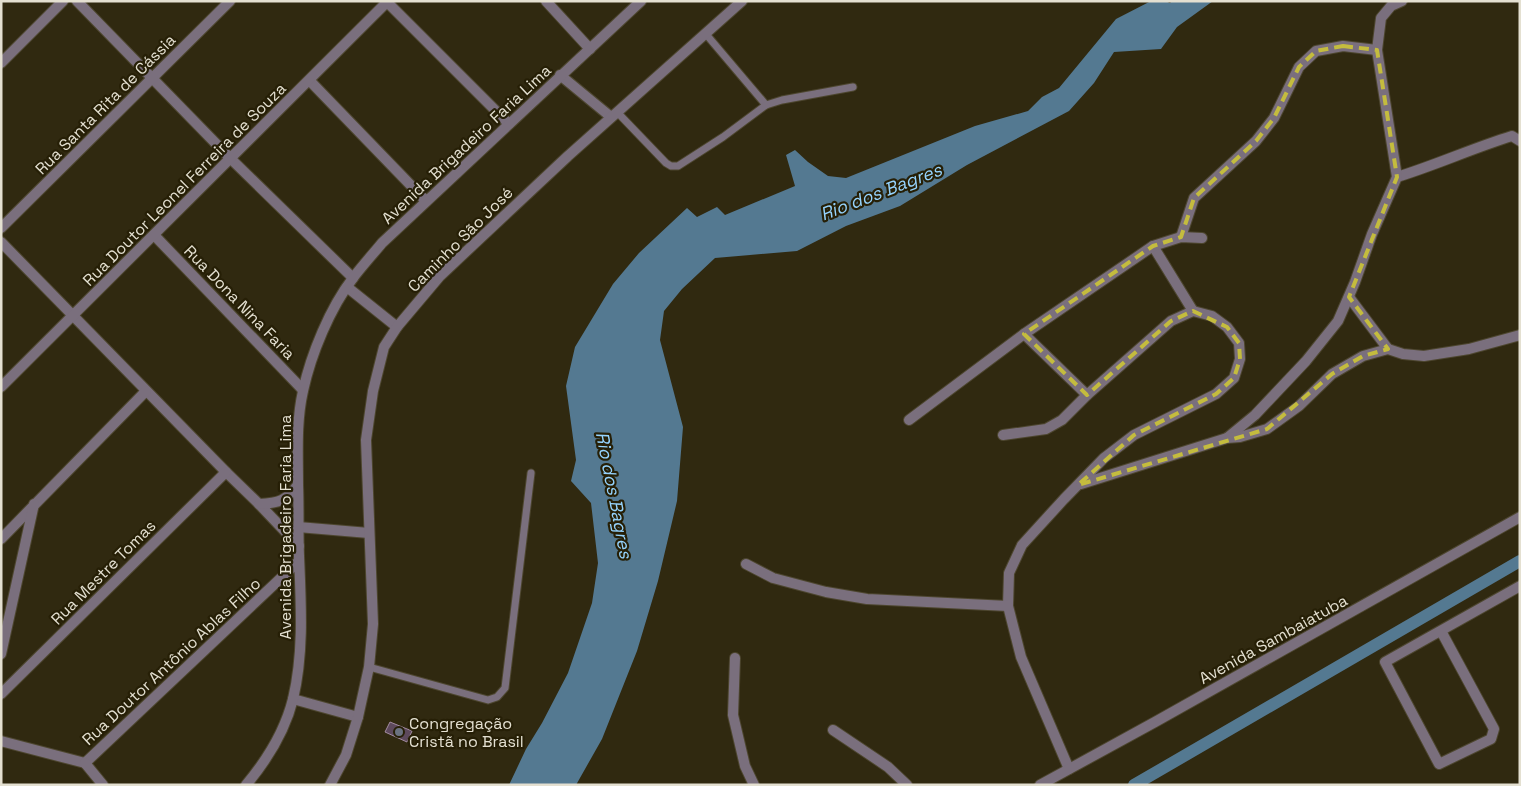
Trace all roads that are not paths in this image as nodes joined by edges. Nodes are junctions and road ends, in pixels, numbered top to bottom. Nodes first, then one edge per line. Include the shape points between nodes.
1 (63, 1) edge
2 (77, 1) edge
3 (230, 1) edge
4 (546, 1) edge
5 (641, 1) edge
6 (742, 1) edge
7 (1402, 1) edge
8 (387, 2) edge
9 (705, 33) junction
10 (590, 48) junction
11 (1377, 50) junction
12 (1, 63) edge
13 (560, 75) junction
14 (152, 78) junction
15 (310, 81) junction
16 (852, 87) dead end
17 (766, 105) junction
18 (614, 115) junction
19 (510, 124) junction
20 (1520, 141) edge
21 (230, 158) junction
22 (1397, 177) junction
23 (426, 201) junction
24 (1, 228) edge
25 (154, 235) junction
26 (1181, 237) junction
27 (1202, 238) dead end
28 (1, 242) edge
29 (1153, 246) junction
30 (350, 282) junction
31 (1349, 297) junction
32 (1193, 311) junction
33 (73, 316) junction
34 (397, 327) junction
35 (1024, 334) junction
36 (1520, 335) edge
37 (1388, 349) junction
38 (1, 387) edge
39 (303, 390) junction
40 (146, 391) junction
41 (1087, 395) junction
42 (909, 420) dead end
43 (1004, 435) dead end
44 (1227, 438) junction
45 (226, 472) junction
46 (531, 473) dead end
47 (298, 485) junction
48 (1078, 485) junction
49 (34, 504) junction
50 (259, 504) junction
51 (1520, 517) edge
52 (298, 527) junction
53 (369, 534) junction
54 (1, 539) edge
55 (299, 546) junction
56 (299, 561) junction
57 (746, 564) dead end
58 (1520, 586) edge
59 (1008, 606) junction
60 (1441, 631) junction
61 (1, 654) edge
62 (735, 658) dead end
63 (368, 667) junction
64 (1, 694) edge
65 (292, 699) junction
66 (358, 717) junction
67 (833, 730) dead end
68 (1, 741) edge
69 (85, 763) junction
70 (1070, 769) junction
71 (100, 784) edge
72 (246, 785) edge
73 (330, 785) edge
74 (754, 785) edge
75 (907, 785) edge
76 (1040, 785) edge

1 - 12 street
2 - 14 street
3 - 14 street, Rua Santa Rita de Cássia
4 - 10 street
5 - 10 street, Avenida Brigadeiro Faria Lima
6 - 9 street, Caminho São José
7 - 11 street via 1391,6 1381,18
8 - 15 street, Rua Doutor Leonel Ferreira de Souza
8 - 19 street
9 - 17 lane
9 - 18 street, Caminho São José
10 - 13 street, Avenida Brigadeiro Faria Lima
11 - 22 street
11 - 26 street via 1343,46 1316,51 1310,56 1299,67 1274,118 1256,141 1194,198
13 - 18 street
13 - 19 street, Avenida Brigadeiro Faria Lima
14 - 21 street
14 - 24 street, Rua Santa Rita de Cássia
15 - 21 street, Rua Doutor Leonel Ferreira de Souza
15 - 23 street
16 - 17 lane
17 - 18 lane via 678,166 666,163
18 - 34 street, Caminho São José via 440,276
19 - 23 street, Avenida Brigadeiro Faria Lima
20 - 22 street via 1512,136
21 - 25 street, Rua Doutor Leonel Ferreira de Souza
21 - 30 street
22 - 31 street
23 - 30 street, Avenida Brigadeiro Faria Lima via 382,243
25 - 33 street, Rua Doutor Leonel Ferreira de Souza
25 - 39 street, Rua Dona Nina Faria
26 - 27 street
26 - 29 street
28 - 33 street
29 - 32 street
29 - 35 street
30 - 34 street
30 - 39 street, Avenida Brigadeiro Faria Lima via 313,354
31 - 37 street
31 - 44 street via 1338,321 1306,360 1255,415
32 - 41 street via 1172,321
32 - 48 street via 1212,316 1227,327 1238,343 1240,359 1234,378 1216,394 1134,435 1104,458
33 - 38 street, Rua Doutor Leonel Ferreira de Souza
33 - 40 street
34 - 53 street, Caminho São José via 384,347 366,440
35 - 41 street
35 - 42 street
36 - 37 street via 1469,349 1424,356
37 - 44 street via 1363,356 1332,374 1299,406 1267,429
39 - 47 street, Avenida Brigadeiro Faria Lima
40 - 45 street
40 - 49 street
41 - 43 street via 1062,420 1046,429
44 - 48 street
45 - 50 street
45 - 64 street, Rua Mestre Tomas
46 - 63 lane via 505,688 498,697 488,700
47 - 50 street via 288,498 276,504
47 - 52 street, Avenida Brigadeiro Faria Lima
48 - 59 street via 1022,545 1009,573
49 - 54 street
49 - 61 street
50 - 55 street
51 - 70 street, Avenida Sambaiatuba
52 - 53 street
52 - 55 street, Avenida Brigadeiro Faria Lima
53 - 63 street, Caminho São José via 374,624
55 - 56 street, Avenida Brigadeiro Faria Lima
56 - 65 street, Avenida Brigadeiro Faria Lima via 301,617
56 - 69 street, Rua Doutor Antônio Ablas Filho
57 - 59 street via 773,578 867,599
58 - 60 street
59 - 70 street via 1021,657
60 - 60 street via 1385,662 1439,764 1491,739 1494,729
62 - 74 street via 733,715 745,766
63 - 66 street, Caminho São José
65 - 66 street
65 - 72 street, Avenida Brigadeiro Faria Lima via 282,731
66 - 73 street, Caminho São José via 346,755
67 - 75 street via 888,767
68 - 69 street
69 - 71 street
70 - 76 street, Avenida Sambaiatuba

